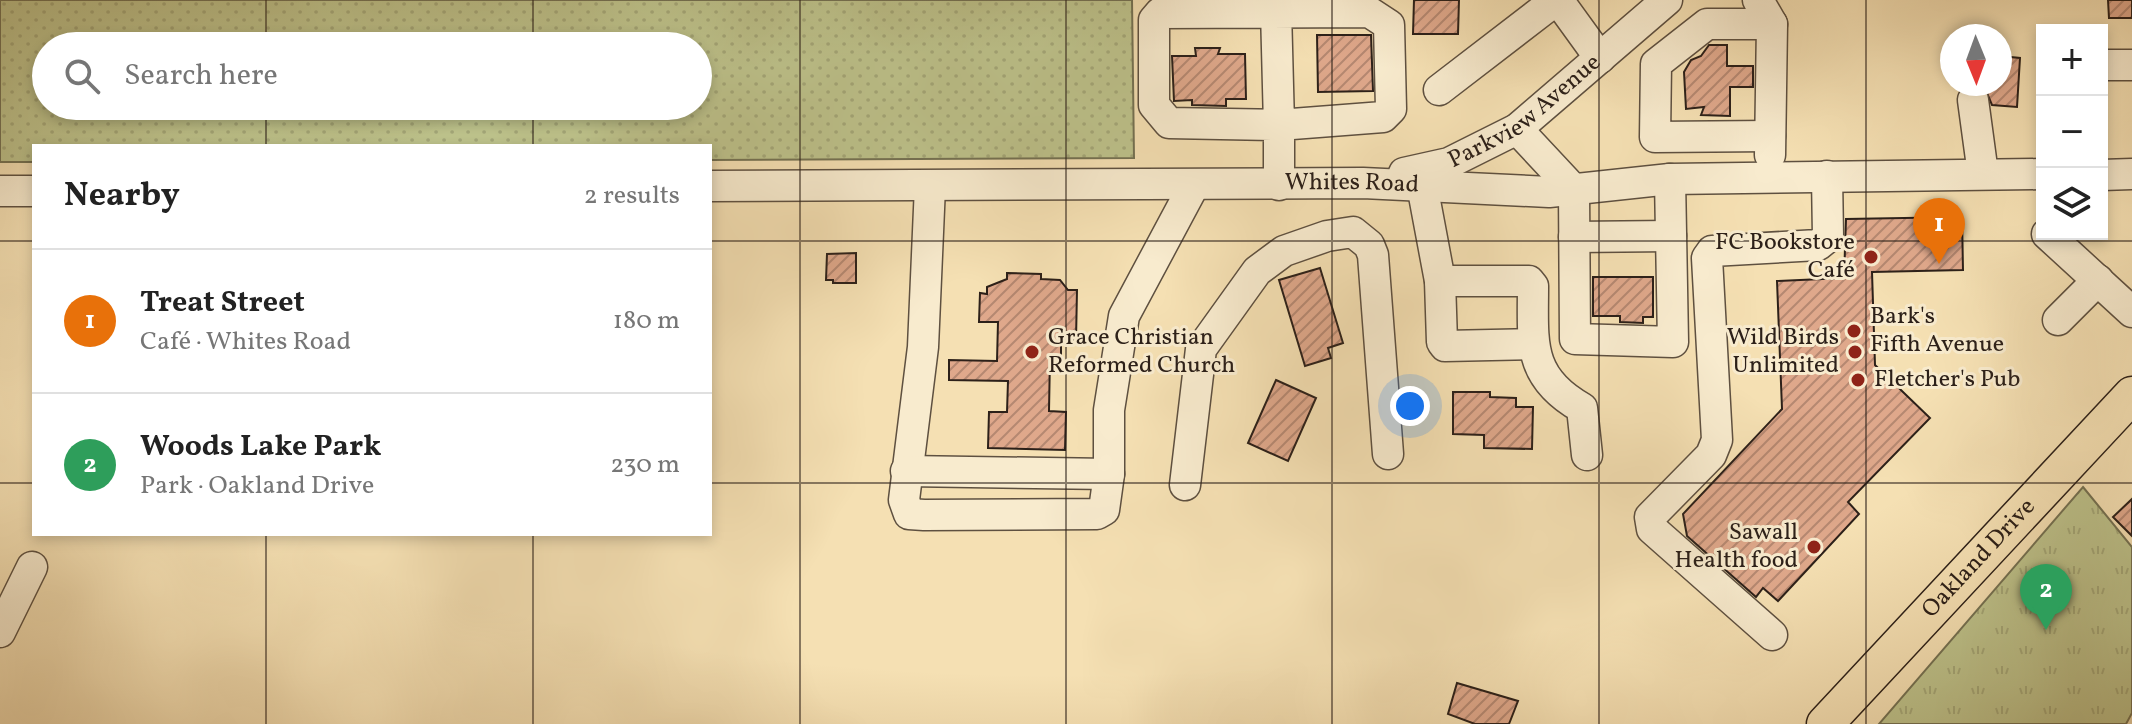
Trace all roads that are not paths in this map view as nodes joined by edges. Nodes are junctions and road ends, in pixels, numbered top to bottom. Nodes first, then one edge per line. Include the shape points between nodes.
1 (1557, 0) edge
2 (1667, 0) edge
3 (1276, 10) junction
4 (1765, 12) edge
5 (1600, 58) junction
6 (2108, 65) edge
7 (2132, 65) edge
8 (1439, 90) dead end
9 (1973, 100) dead end
10 (1279, 125) junction
11 (1517, 129) junction
12 (1770, 136) junction
13 (1983, 174) junction
14 (2036, 174) edge
15 (2132, 174) edge
16 (2108, 175) edge
17 (1827, 176) junction
18 (1770, 177) junction
19 (1670, 179) junction
20 (1358, 183) junction
21 (1194, 185) junction
22 (1279, 185) junction
23 (1422, 185) junction
24 (712, 186) edge
25 (930, 186) junction
26 (1574, 190) junction
27 (0, 191) edge
28 (32, 191) edge
29 (1353, 232) junction
30 (1671, 236) junction
31 (1574, 237) junction
32 (2054, 240) edge
33 (2098, 280) junction
34 (1440, 281) junction
35 (2132, 312) edge
36 (2058, 320) dead end
37 (1533, 344) junction
38 (2132, 395) edge
39 (1388, 454) dead end
40 (1587, 455) dead end
41 (906, 471) junction
42 (1109, 474) junction
43 (1185, 485) dead end
44 (32, 567) dead end
45 (0, 632) edge
46 (1772, 635) dead end
47 (1825, 724) edge

1 - 5 street
1 - 8 street
2 - 5 street, Parkview Avenue
3 - 10 street
3 - 10 street via 1369,12 1389,25 1391,109 1383,117
3 - 10 street via 1160,13 1154,20 1154,105 1169,123
4 - 12 street
4 - 12 street via 1707,24 1656,64 1655,137
5 - 11 street, Parkview Avenue
6 - 7 street
9 - 13 street
10 - 22 street
11 - 20 street, Parkview Avenue via 1449,163
11 - 26 street
12 - 18 street
13 - 14 street, Whites Road
13 - 17 street, Whites Road
15 - 16 street
17 - 18 street, Whites Road
17 - 46 street via 1828,237 1818,245 1712,251 1707,258 1717,440 1711,455 1650,517 1652,529
18 - 19 street, Whites Road
19 - 26 street, Whites Road
19 - 30 street
20 - 22 street, Whites Road
20 - 23 street, Whites Road
20 - 29 street
21 - 22 street, Whites Road
21 - 25 street, Whites Road
21 - 42 street via 1124,316 1109,410
23 - 26 street, Whites Road
23 - 34 street
24 - 25 street, Whites Road
25 - 41 street via 923,347
26 - 31 street
27 - 28 street
29 - 39 street via 1373,255
29 - 43 street via 1284,251 1257,271 1201,349
30 - 31 street
30 - 31 street via 1673,342 1575,339
32 - 33 street
33 - 35 street
33 - 36 street
34 - 37 street via 1529,281
34 - 37 street via 1445,346
37 - 40 street via 1541,373 1558,395 1582,408
38 - 47 main road, Oakland Drive
41 - 42 street
41 - 42 street via 906,511 924,515 1097,514 1107,504
44 - 45 street

